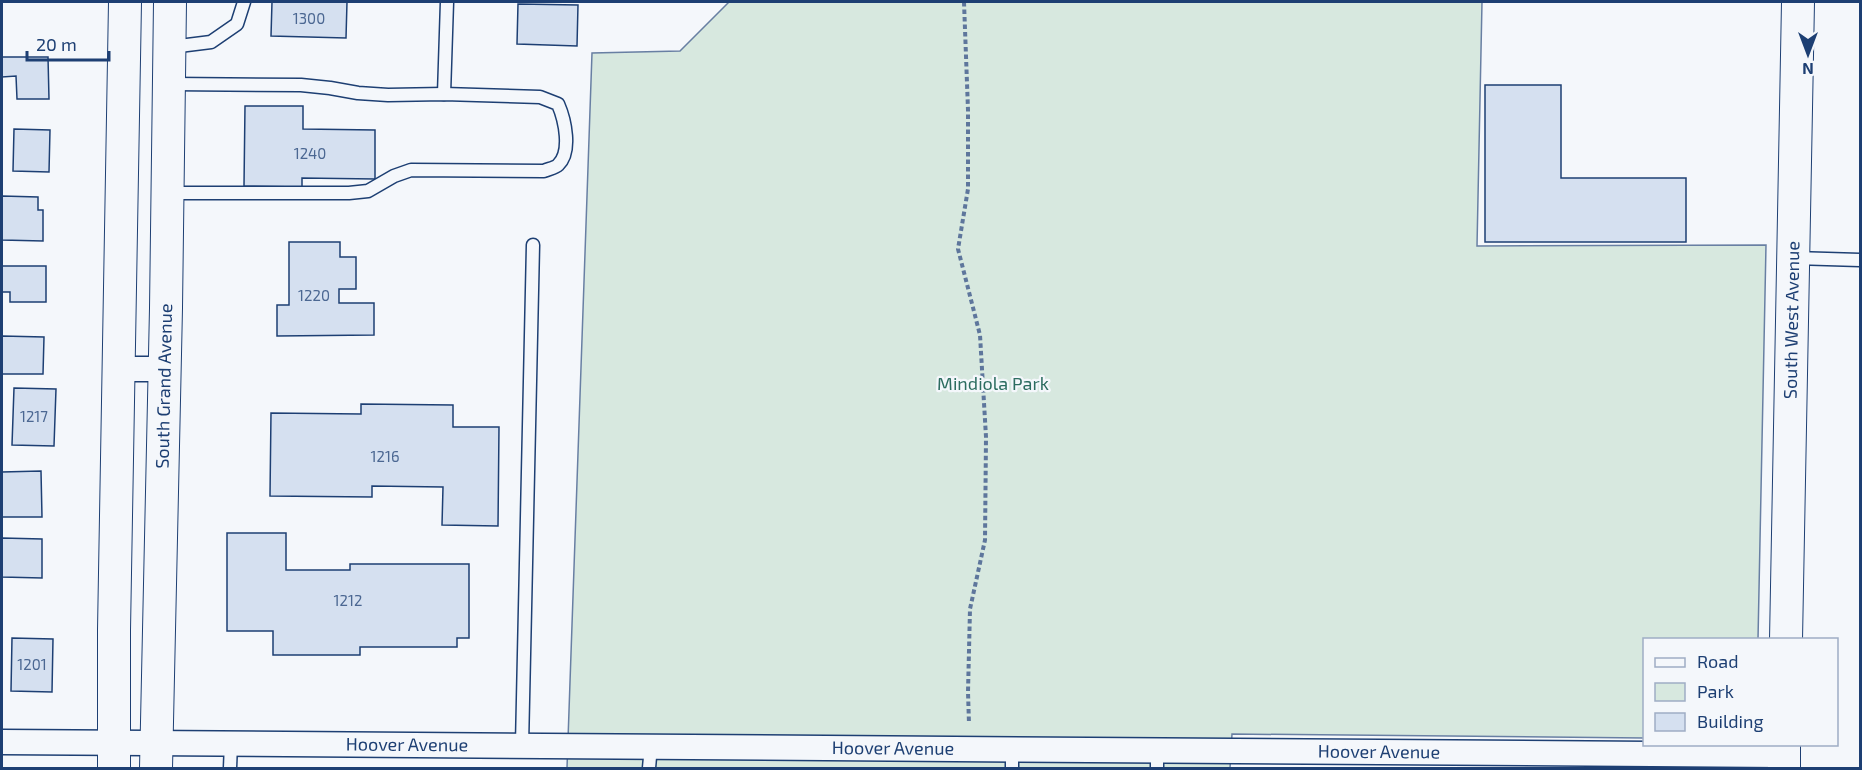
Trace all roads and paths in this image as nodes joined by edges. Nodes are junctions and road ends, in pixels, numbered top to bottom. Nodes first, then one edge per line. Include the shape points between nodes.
1 (125, 2) edge
2 (170, 2) edge
3 (244, 2) edge
4 (447, 2) edge
5 (964, 2) edge
6 (1798, 2) edge
7 (169, 47) junction
8 (169, 84) junction
9 (444, 93) junction
10 (167, 193) junction
11 (533, 245) dead end
12 (1793, 258) junction
13 (1860, 260) edge
14 (119, 369) junction
15 (165, 369) junction
16 (1786, 638) edge
17 (2, 742) edge
18 (231, 743) junction
19 (522, 745) junction
20 (970, 749) junction
21 (114, 755) edge
22 (157, 756) edge
23 (1784, 756) edge
24 (650, 757) edge
25 (1012, 759) edge
26 (1157, 759) edge
27 (230, 768) edge

1 - 14 street
2 - 7 street, South Grand Avenue
3 - 7 lane via 237,24 211,42
4 - 9 lane
5 - 20 path via 968,189 958,249 980,335 986,437 985,540 970,609
6 - 12 street, South West Avenue
7 - 8 street, South Grand Avenue
8 - 9 lane via 301,85 388,95
8 - 10 street, South Grand Avenue
9 - 10 lane via 540,97 558,105 565,120 565,153 557,166 544,171 411,170 368,191 350,193
10 - 15 street, South Grand Avenue
11 - 19 lane
12 - 13 lane
12 - 16 street, South West Avenue
14 - 15 street
14 - 21 street
15 - 22 street, South Grand Avenue
17 - 21 street, Hoover Avenue
18 - 19 street, Hoover Avenue
18 - 22 street, Hoover Avenue
18 - 27 lane
19 - 24 street, Hoover Avenue
20 - 24 street, Hoover Avenue
20 - 25 street, Hoover Avenue
21 - 22 street, Hoover Avenue
23 - 26 street, Hoover Avenue
25 - 26 street, Hoover Avenue

